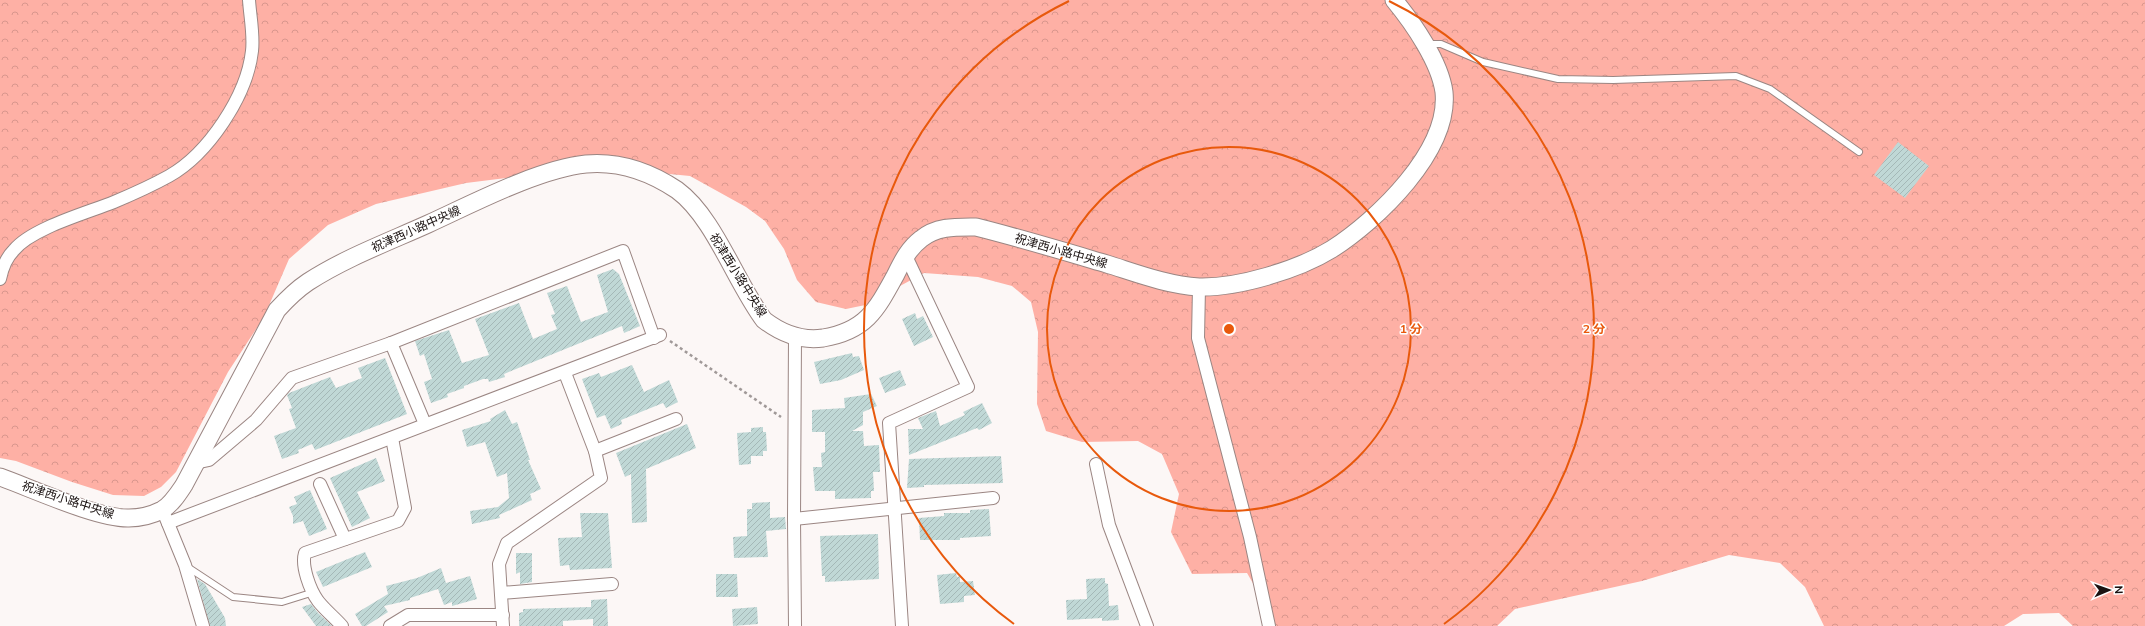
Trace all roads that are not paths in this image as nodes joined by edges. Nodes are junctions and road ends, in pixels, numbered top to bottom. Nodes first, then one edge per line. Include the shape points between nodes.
1 (249, 0) edge
2 (255, 0) edge
3 (1394, 0) edge
4 (250, 16) junction
5 (1424, 44) junction
6 (1859, 152) dead end
7 (906, 254) junction
8 (0, 280) edge
9 (1199, 287) junction
10 (795, 336) junction
11 (391, 343) junction
12 (566, 373) junction
13 (676, 419) dead end
14 (425, 424) junction
15 (392, 438) junction
16 (595, 451) junction
17 (195, 463) junction
18 (1096, 464) dead end
19 (0, 477) edge
20 (320, 484) dead end
21 (993, 498) dead end
22 (895, 509) junction
23 (165, 516) junction
24 (794, 519) junction
25 (345, 539) junction
26 (185, 565) junction
27 (612, 584) dead end
28 (314, 592) junction
29 (501, 593) junction
30 (503, 620) edge
31 (203, 626) edge
32 (342, 626) edge
33 (390, 626) edge
34 (795, 626) edge
35 (902, 626) edge
36 (1147, 626) edge
37 (1269, 626) edge

1 - 4 street
2 - 4 street
3 - 5 main road, 祝津西小路中央線
4 - 8 street via 252,50 241,93 224,121 194,156 171,175 140,191 34,234 14,249 2,270
5 - 6 lane via 1441,44 1483,62 1558,79 1736,76 1770,89
5 - 9 main road, 祝津西小路中央線 via 1438,72 1444,92 1443,112 1429,150 1386,204 1331,249 1308,261 1239,283
7 - 9 main road, 祝津西小路中央線 via 931,233 951,226 976,227 1164,281
7 - 10 main road, 祝津西小路中央線 via 873,313 861,325 813,340
7 - 22 street via 968,387 889,423
9 - 37 street via 1198,338 1250,537
10 - 17 main road, 祝津西小路中央線 via 764,320 698,212 678,191 632,167 586,164 564,168 532,178 367,251 308,282 291,294 277,310
10 - 24 street
11 - 12 street via 623,251 658,337
11 - 14 street
11 - 17 street via 292,378 256,420 209,460
12 - 14 street
12 - 16 street
13 - 16 street
14 - 15 street
15 - 23 street
15 - 25 street via 405,508 398,521
16 - 29 street via 601,478 507,543 499,564
17 - 23 main road, 祝津西小路中央線
18 - 36 street via 1109,525
19 - 23 main road, 祝津西小路中央線 via 107,515 128,518
20 - 25 street
21 - 22 street
22 - 24 street
22 - 35 street
23 - 26 street
24 - 34 street
25 - 28 street via 305,553 308,579
26 - 28 lane via 233,597 282,602
26 - 31 street
27 - 29 street
28 - 32 street via 317,600
29 - 30 street
30 - 33 street via 408,614

